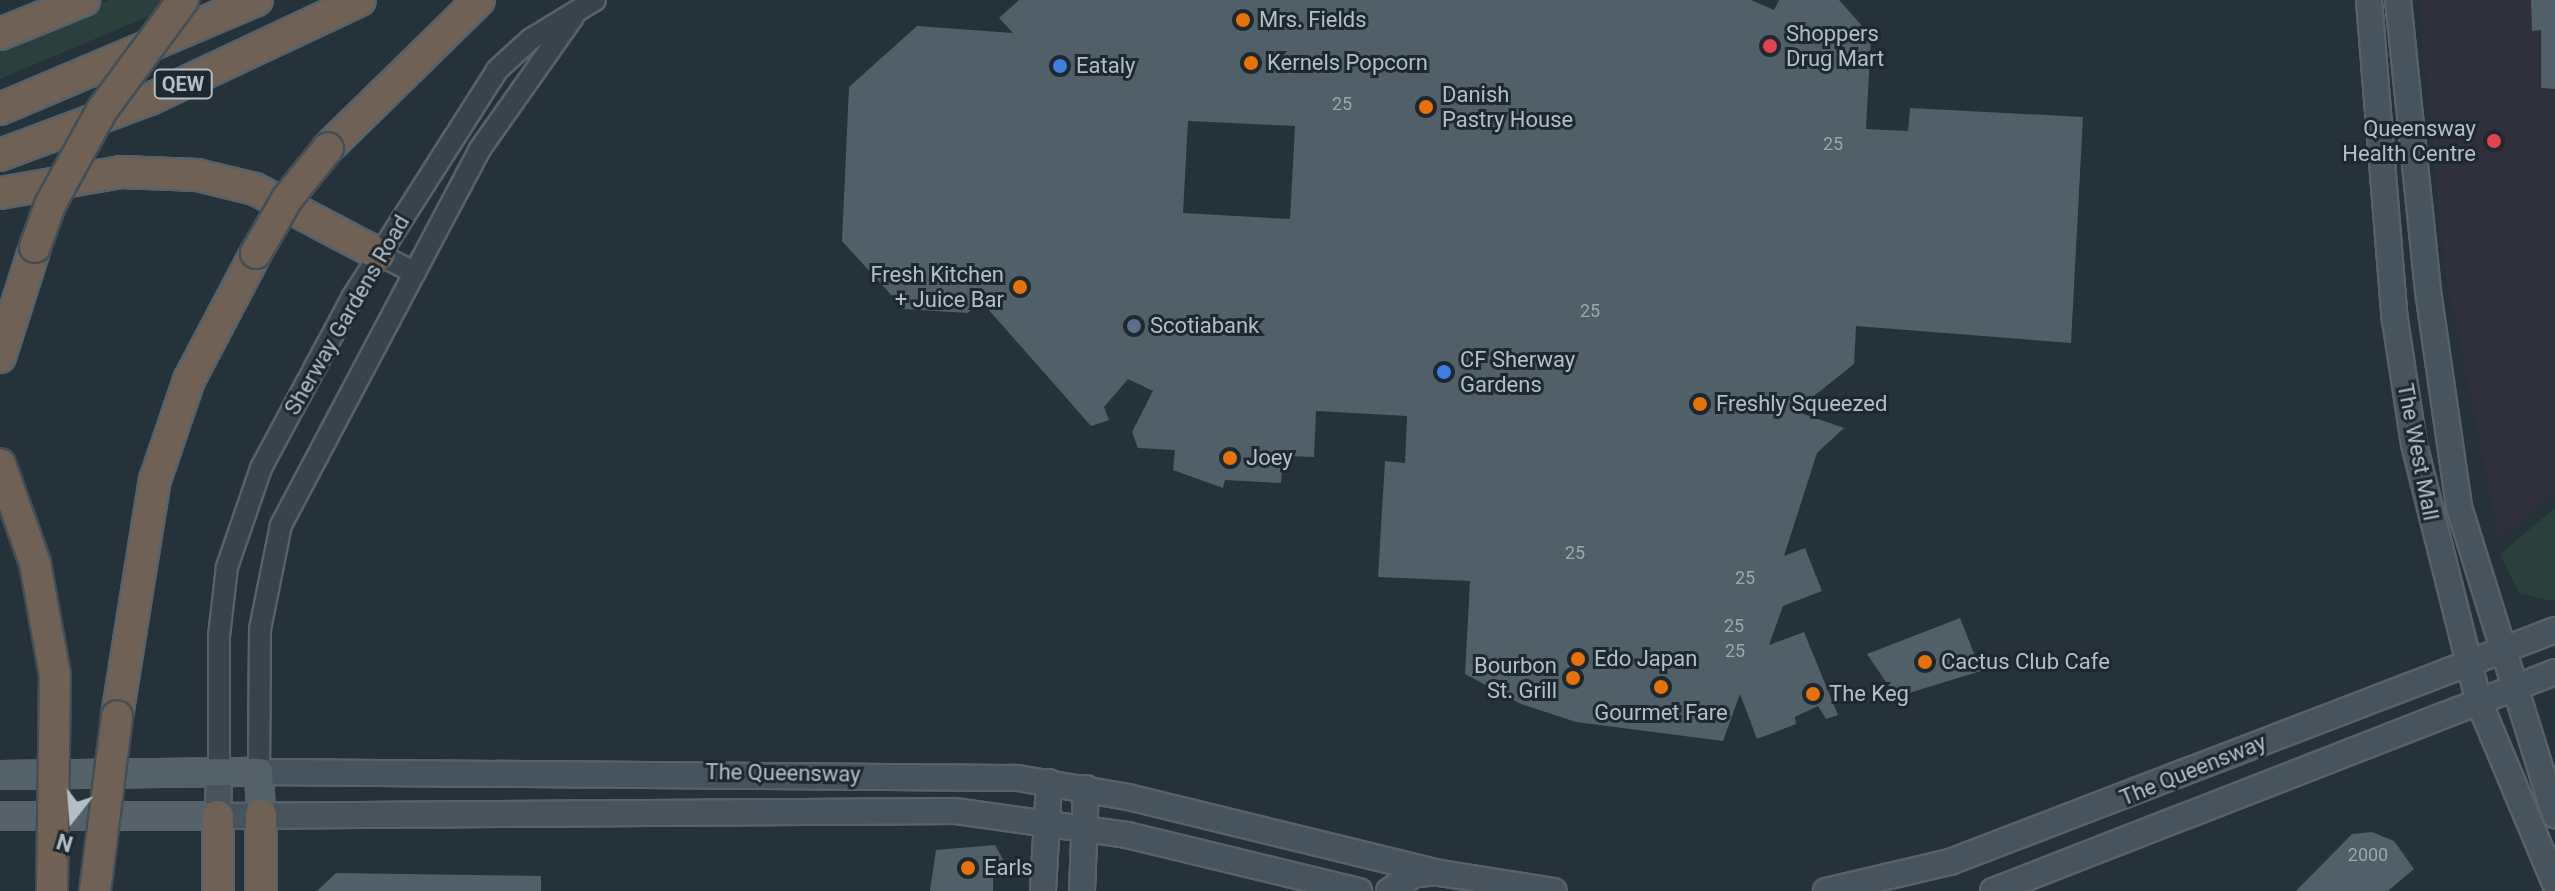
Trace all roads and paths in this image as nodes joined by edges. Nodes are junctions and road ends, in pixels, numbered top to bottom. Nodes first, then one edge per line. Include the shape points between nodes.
1 (84, 0) edge
2 (183, 0) edge
3 (257, 0) edge
4 (360, 0) edge
5 (479, 0) edge
6 (595, 0) edge
7 (2369, 0) edge
8 (2398, 0) edge
9 (576, 14) junction
10 (0, 34) edge
11 (0, 109) edge
12 (0, 155) edge
13 (0, 193) edge
14 (398, 228) junction
15 (429, 246) junction
16 (380, 255) junction
17 (415, 273) junction
18 (0, 357) edge
19 (0, 464) edge
20 (2555, 630) edge
21 (2502, 651) junction
22 (2468, 665) junction
23 (2555, 672) edge
24 (2513, 689) junction
25 (2479, 702) junction
26 (259, 772) junction
27 (219, 774) junction
28 (0, 775) edge
29 (1049, 782) junction
30 (1086, 788) junction
31 (261, 815) junction
32 (2555, 815) edge
33 (0, 816) edge
34 (218, 816) junction
35 (1046, 822) junction
36 (1085, 827) junction
37 (1440, 873) junction
38 (2555, 884) edge
39 (52, 891) edge
40 (95, 891) edge
41 (218, 891) edge
42 (261, 891) edge
43 (1043, 891) edge
44 (1082, 891) edge
45 (1359, 891) edge
46 (1389, 891) edge
47 (1554, 891) edge
48 (1826, 891) edge
49 (1993, 891) edge

1 - 10 highway
2 - 18 highway, bridge via 102,110 50,205
3 - 11 highway
4 - 12 highway, QEW via 150,99
5 - 40 highway, bridge via 328,148 287,199 189,380 155,480
6 - 9 street, Sherway Gardens Road
7 - 22 main road, The West Mall via 2395,320 2414,444
8 - 21 main road, The West Mall via 2459,507
9 - 14 street, Sherway Gardens Road via 531,39 497,70
9 - 15 street, Sherway Gardens Road via 480,149
13 - 16 highway via 121,172 197,175 255,189
14 - 15 street
14 - 16 street, Sherway Gardens Road
15 - 17 street, Sherway Gardens Road
16 - 17 street
16 - 27 street, Sherway Gardens Road via 307,376 261,468 227,567 219,636
17 - 26 street, Sherway Gardens Road via 281,525 260,629
19 - 39 highway, bridge via 35,563 52,652 58,743
20 - 21 main road, The Queensway
21 - 22 main road, The Queensway
21 - 24 main road, The West Mall
22 - 25 main road, The West Mall
22 - 48 main road, The Queensway via 1950,862
23 - 24 main road, The Queensway
24 - 25 main road, The Queensway
24 - 32 main road, The West Mall
25 - 38 main road, The West Mall
25 - 49 main road, The Queensway
26 - 27 main road, The Queensway
26 - 29 main road, The Queensway via 938,775
26 - 31 main road, Sherway Gardens Road
27 - 28 main road, The Queensway
27 - 34 main road, Sherway Gardens Road
29 - 30 main road, The Queensway
29 - 35 main road
30 - 36 main road
30 - 37 main road, The Queensway
31 - 34 main road, The Queensway
31 - 35 main road, The Queensway via 907,809
31 - 42 highway
33 - 34 main road, The Queensway
34 - 41 highway
35 - 36 main road, The Queensway
35 - 43 main road
36 - 44 main road
36 - 45 main road, The Queensway
37 - 46 main road via 1415,874
37 - 47 main road, The Queensway

